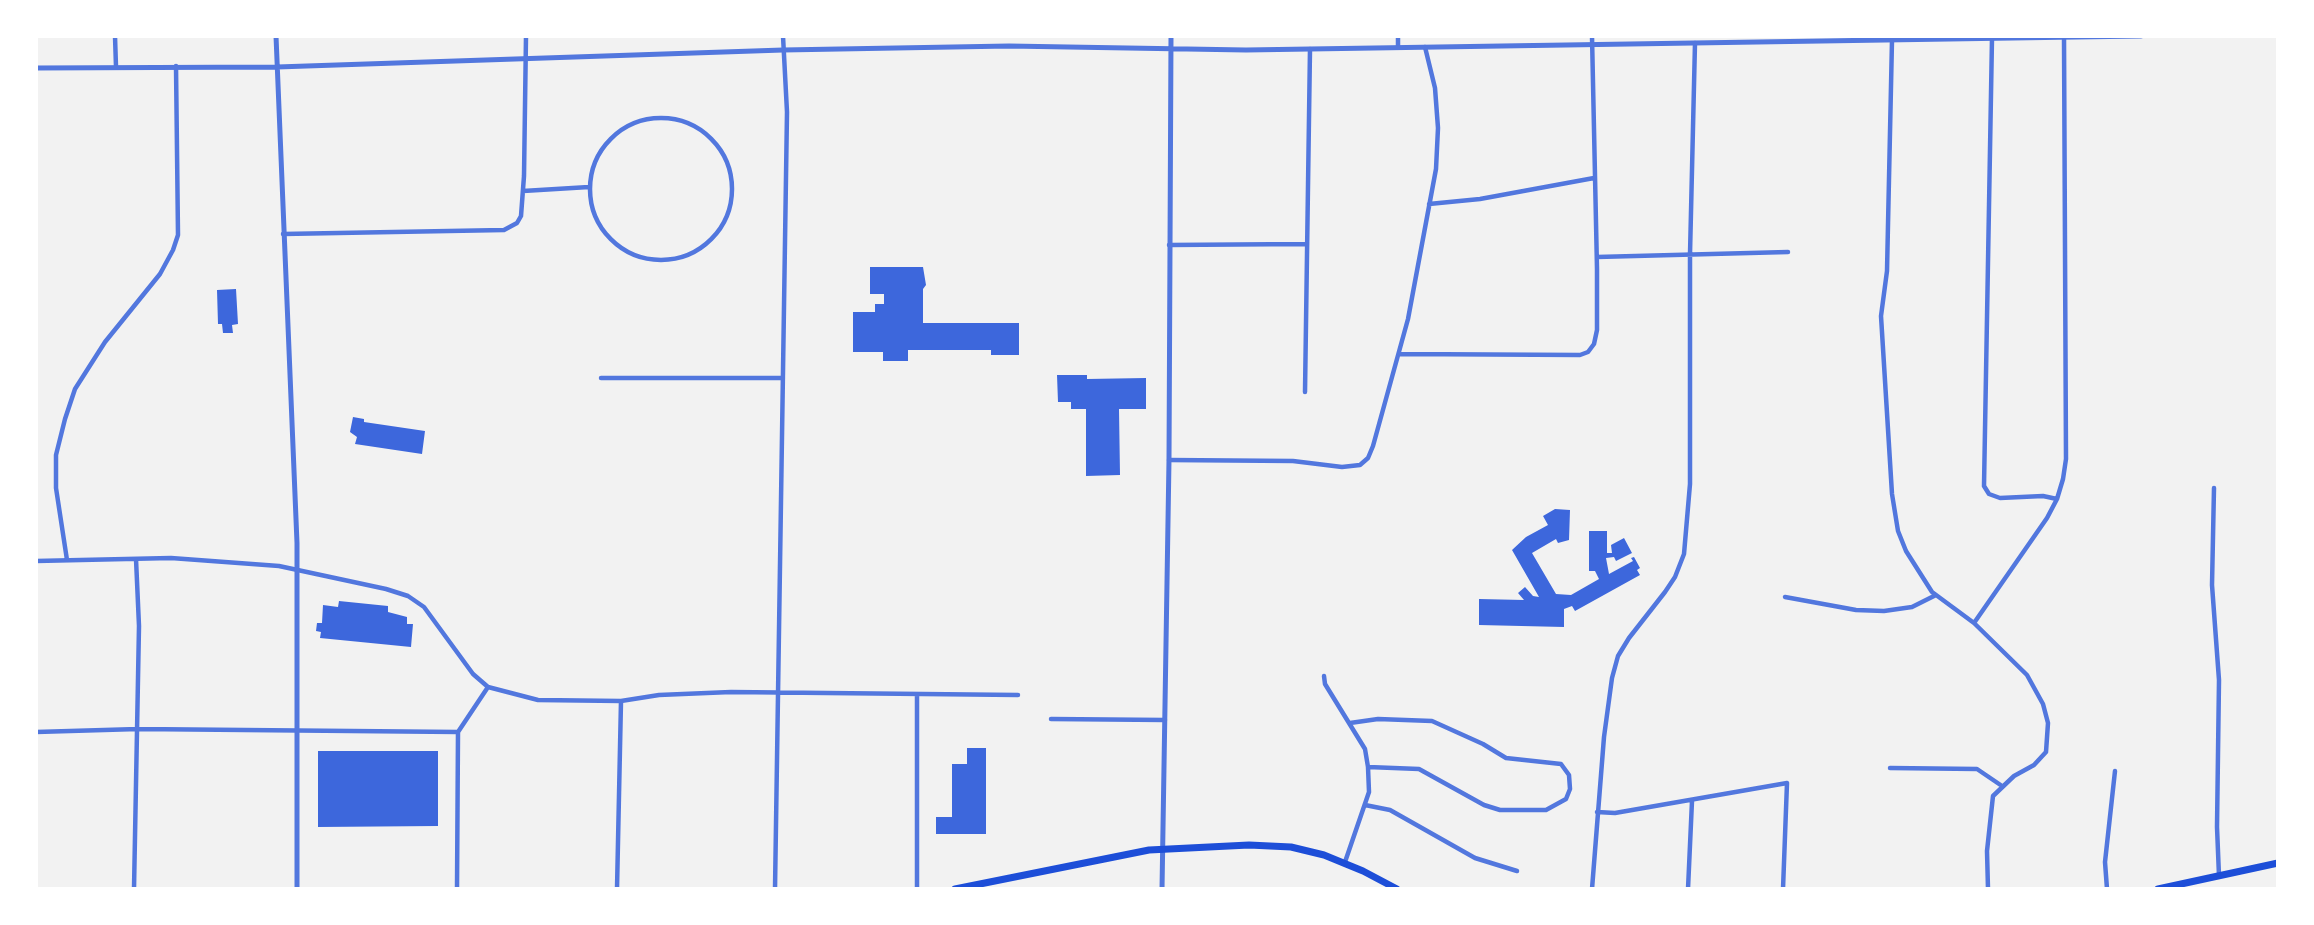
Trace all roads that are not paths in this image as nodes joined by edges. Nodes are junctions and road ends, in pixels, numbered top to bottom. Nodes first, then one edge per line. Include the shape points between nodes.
1 (115, 36) edge
2 (276, 36) edge
3 (526, 36) edge
4 (783, 36) edge
5 (1171, 36) edge
6 (1398, 36) edge
7 (1592, 36) edge
8 (2141, 36) edge
9 (2064, 37) edge
10 (1950, 38) edge
11 (1992, 38) junction
12 (1892, 40) junction
13 (1695, 43) junction
14 (1592, 45) junction
15 (1171, 47) junction
16 (1425, 47) junction
17 (1398, 48) junction
18 (1310, 49) junction
19 (783, 50) junction
20 (526, 61) junction
21 (176, 66) junction
22 (116, 67) junction
23 (277, 67) junction
24 (36, 69) edge
25 (1594, 178) junction
26 (589, 187) junction
27 (523, 192) junction
28 (1430, 204) junction
29 (283, 234) junction
30 (1305, 244) junction
31 (1169, 245) junction
32 (1788, 252) dead end
33 (1690, 254) junction
34 (1597, 257) junction
35 (1399, 354) junction
36 (602, 378) dead end
37 (783, 378) junction
38 (1305, 392) dead end
39 (1169, 460) junction
40 (2214, 488) dead end
41 (2057, 499) junction
42 (136, 558) junction
43 (67, 560) junction
44 (36, 561) edge
45 (297, 569) junction
46 (1936, 595) junction
47 (1785, 597) dead end
48 (1974, 623) junction
49 (1324, 675) dead end
50 (488, 687) junction
51 (777, 694) junction
52 (917, 694) junction
53 (1018, 695) dead end
54 (621, 701) junction
55 (1051, 719) dead end
56 (1165, 720) junction
57 (1350, 723) junction
58 (138, 729) junction
59 (297, 730) junction
60 (36, 732) edge
61 (458, 732) junction
62 (1368, 767) junction
63 (1890, 768) dead end
64 (2115, 771) dead end
65 (2002, 786) junction
66 (1692, 801) junction
67 (1365, 805) junction
68 (1597, 812) junction
69 (1162, 849) junction
70 (1345, 862) junction
71 (2278, 863) edge
72 (1517, 871) dead end
73 (2219, 876) junction
74 (134, 889) edge
75 (297, 889) edge
76 (457, 889) edge
77 (617, 889) edge
78 (775, 889) edge
79 (917, 889) edge
80 (955, 889) edge
81 (1162, 889) edge
82 (1397, 889) edge
83 (1592, 889) edge
84 (1688, 889) edge
85 (1783, 889) edge
86 (1988, 889) edge
87 (2107, 889) edge
88 (2158, 889) edge

1 - 22 street
2 - 23 street
3 - 20 street
4 - 19 street
5 - 15 street
6 - 17 street
7 - 14 street
8 - 9 street
9 - 11 street
9 - 41 street via 2066,459
10 - 11 street
10 - 12 street
11 - 41 street via 1984,486 1989,494 2000,498
12 - 13 street
12 - 46 street via 1887,271 1881,316 1892,494 1906,551
13 - 14 street
13 - 33 street
14 - 16 street
14 - 25 street
15 - 18 street
15 - 19 street
15 - 31 street
16 - 17 street
16 - 28 street via 1436,88 1438,128
17 - 18 street
18 - 30 street
19 - 20 street
19 - 37 street via 787,112
20 - 23 street
20 - 27 street
21 - 22 street
21 - 23 street
21 - 43 street via 178,235 160,274 105,342 75,390 67,411 56,455 56,488
22 - 24 street
23 - 29 street
25 - 28 street
25 - 34 street
26 - 26 street via 598,154 621,130 652,118 669,118 685,122 713,140 729,169 732,189 721,228 707,243 670,260 649,260 621,248 599,226 591,207
26 - 27 street
27 - 29 street via 521,216 504,230
28 - 35 street
29 - 45 street
30 - 31 street
30 - 38 street
31 - 39 street
32 - 33 street
33 - 34 street
33 - 68 street via 1690,484 1684,554 1675,577 1618,656 1604,737
34 - 35 street via 1597,330 1588,352
35 - 39 street via 1372,450 1360,465
36 - 37 street
37 - 51 street
39 - 56 street
40 - 73 street via 2212,585 2219,680
41 - 48 street
42 - 43 street
42 - 45 street
42 - 58 street
43 - 44 street
45 - 50 street via 408,596 424,607 473,674
45 - 59 street
46 - 47 street via 1912,607 1884,611
46 - 48 street
48 - 65 street via 2027,675 2043,704 2048,723 2046,752
49 - 57 street
50 - 54 street via 538,700
50 - 61 street
51 - 52 street
51 - 54 street via 699,692
51 - 78 street
52 - 53 street
52 - 79 street
54 - 77 street
55 - 56 street
56 - 69 street
57 - 62 street via 1365,749
57 - 62 street via 1378,719 1432,721 1506,758 1561,764 1569,775 1570,789 1566,799 1546,810 1500,810 1419,769
58 - 59 street
58 - 60 street
58 - 74 street
59 - 61 street
59 - 75 street
61 - 76 street
62 - 67 street
63 - 65 street via 1977,770
64 - 87 street via 2105,862
65 - 86 street via 1992,805
66 - 68 street
66 - 84 street
66 - 85 street via 1787,783
67 - 70 street
67 - 72 street via 1390,810 1468,855
68 - 83 street
69 - 70 main road via 1275,846 1311,851
69 - 80 main road
69 - 81 street
70 - 82 main road
71 - 73 main road
73 - 88 main road

